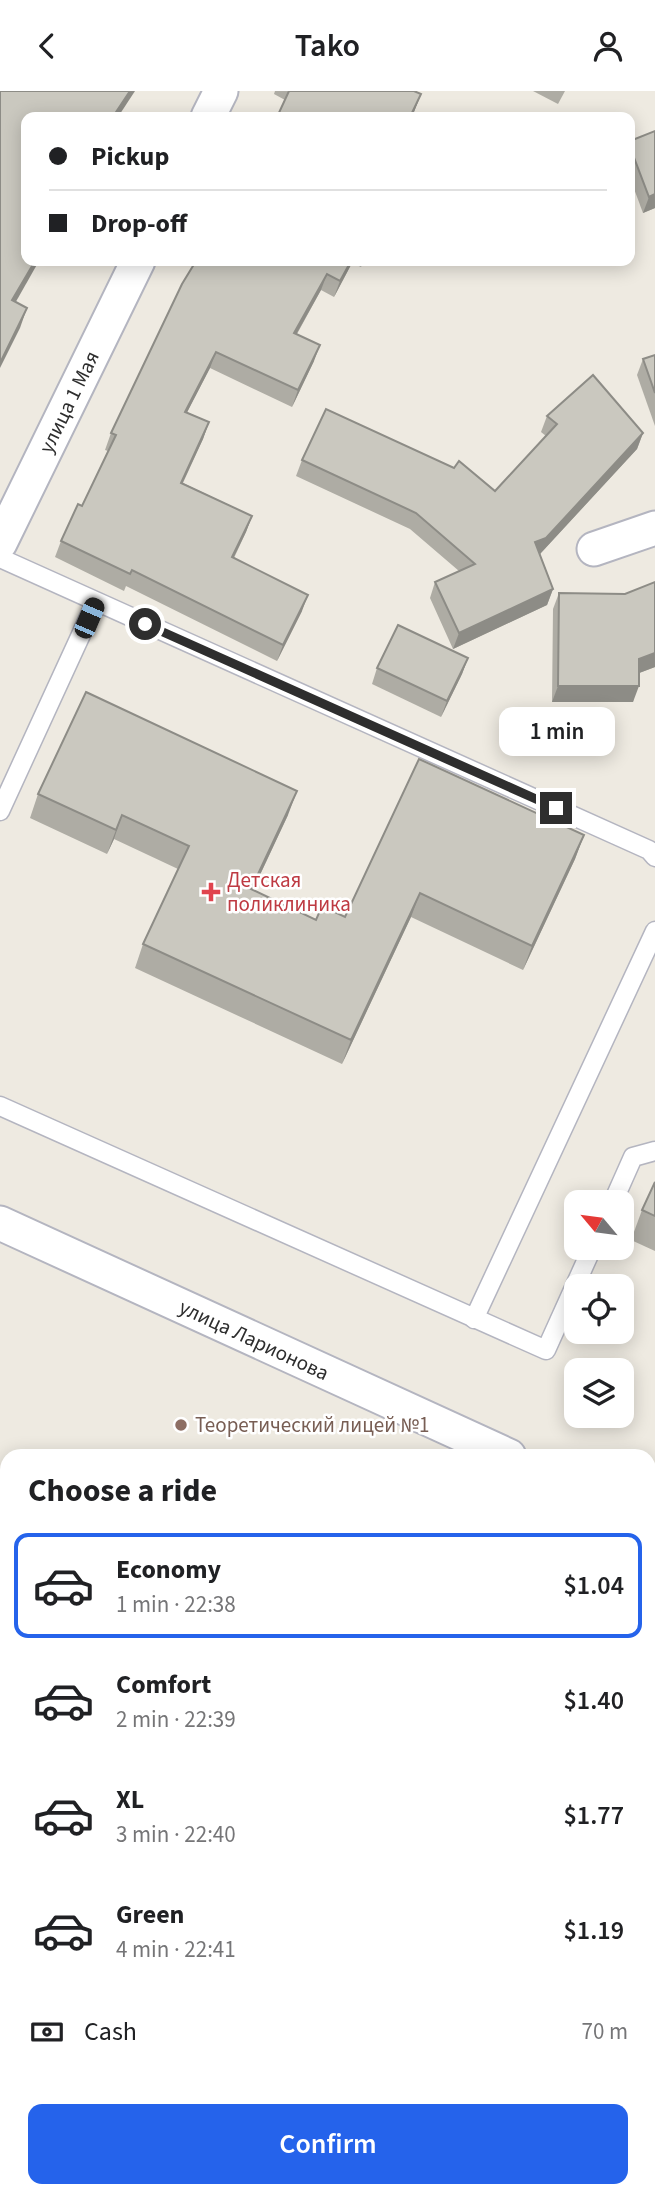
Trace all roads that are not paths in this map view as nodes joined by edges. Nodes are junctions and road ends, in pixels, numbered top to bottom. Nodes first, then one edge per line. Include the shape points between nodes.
1 (221, 91) edge
2 (210, 112) edge
3 (136, 266) edge
4 (655, 528) edge
5 (0, 543) edge
6 (594, 549) dead end
7 (0, 558) edge
8 (96, 602) junction
9 (1, 806) edge
10 (655, 857) edge
11 (655, 931) edge
12 (0, 1106) edge
13 (655, 1151) edge
14 (619, 1190) edge
15 (0, 1223) edge
16 (587, 1260) edge
17 (474, 1319) junction
18 (494, 1449) edge

1 - 2 street
3 - 5 street, улица 1 Мая
4 - 6 street
7 - 8 lane
8 - 9 lane
8 - 10 lane via 649,850
11 - 17 lane
12 - 17 lane
13 - 14 lane via 634,1157
15 - 18 street, улица Ларионова
16 - 17 lane via 546,1350

